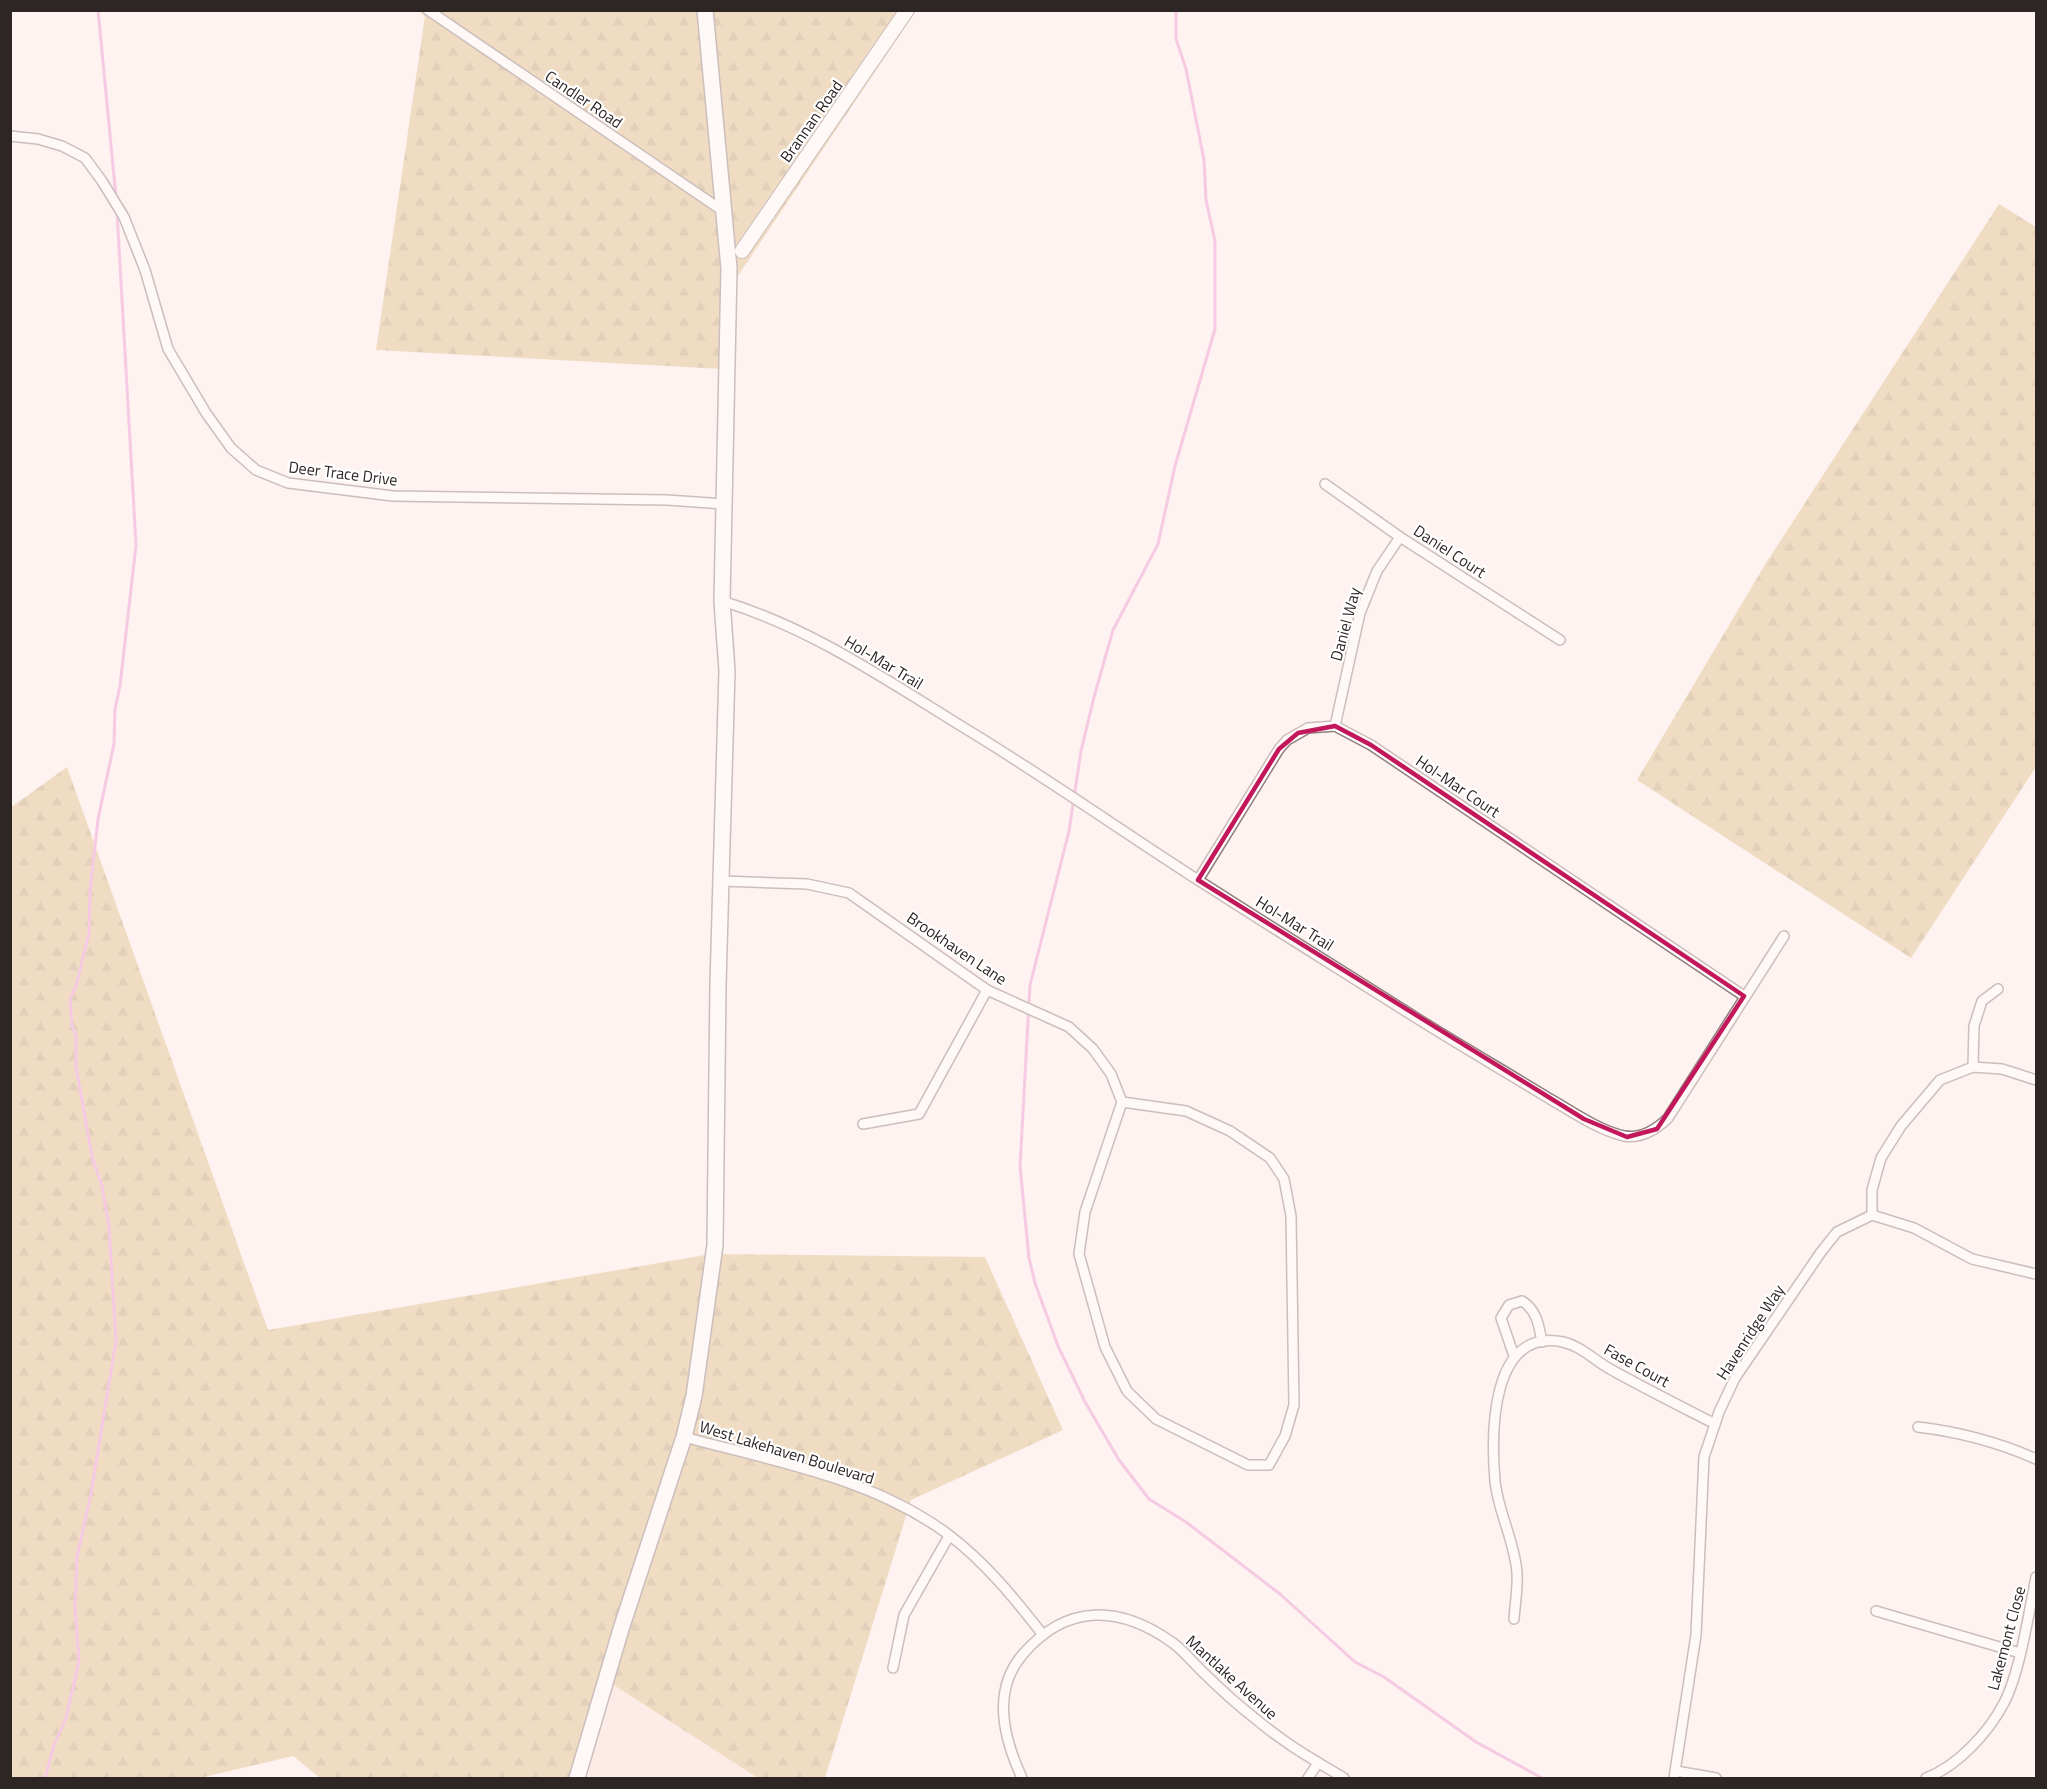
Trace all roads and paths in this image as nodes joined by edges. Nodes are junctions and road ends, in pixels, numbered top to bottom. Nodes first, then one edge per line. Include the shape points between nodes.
1 (428, 10) edge
2 (705, 10) edge
3 (907, 10) edge
4 (10, 136) edge
5 (723, 212) junction
6 (742, 251) joint
7 (729, 268) junction
8 (1325, 484) dead end
9 (724, 504) junction
10 (1400, 537) junction
11 (722, 601) junction
12 (1560, 640) dead end
13 (1335, 726) junction
14 (1198, 880) junction
15 (722, 881) junction
16 (1784, 936) dead end
17 (1998, 989) dead end
18 (987, 990) junction
19 (1744, 996) junction
20 (1972, 1067) junction
21 (2037, 1080) edge
22 (1122, 1102) junction
23 (863, 1124) dead end
24 (1872, 1215) junction
25 (2037, 1274) edge
26 (1542, 1342) junction
27 (1514, 1356) junction
28 (1715, 1424) junction
29 (1918, 1427) dead end
30 (684, 1437) junction
31 (2037, 1459) edge
32 (949, 1536) junction
33 (2037, 1577) edge
34 (1876, 1611) dead end
35 (1514, 1618) dead end
36 (1043, 1635) junction
37 (2020, 1653) junction
38 (893, 1668) dead end
39 (1318, 1763) junction
40 (1675, 1775) edge
41 (578, 1779) edge
42 (1022, 1779) edge
43 (1308, 1779) edge
44 (1344, 1779) edge
45 (1716, 1779) edge
46 (1926, 1779) edge

1 - 5 street, Candler Road
2 - 5 main road
3 - 6 street, Brannan Road
4 - 9 street, Deer Trace Drive via 62,146 84,158 102,182 124,217 145,270 168,349 212,423 231,448 256,470 288,483 393,496
5 - 7 main road
6 - 7 street
7 - 9 main road
8 - 10 street, Daniel Court
9 - 11 main road
10 - 12 street, Daniel Court
10 - 13 street, Daniel Way via 1377,571 1360,614
11 - 14 street, Hol-Mar Trail via 759,612 831,648 1030,768
11 - 15 main road via 727,671
13 - 14 street via 1308,728 1279,749
13 - 19 street, Hol-Mar Court via 1371,745
14 - 19 street, Hol-Mar Trail via 1584,1119 1627,1137 1657,1129 1668,1118
15 - 18 street, Brookhaven Lane via 807,884 849,893
15 - 30 main road via 715,1245 694,1396
16 - 19 street, Hol-Mar Trail
17 - 20 street via 1982,1001 1974,1026
18 - 22 street, Brookhaven Lane via 1069,1027 1093,1049 1111,1074
18 - 23 street via 919,1114
20 - 21 street via 2002,1069
20 - 24 street via 1940,1080 1901,1126 1881,1158 1872,1190
22 - 22 street via 1085,1212 1079,1254 1105,1347 1127,1391 1156,1419 1248,1465 1269,1465 1285,1436 1294,1405 1291,1216 1284,1179 1270,1158 1230,1131 1186,1111
24 - 25 street via 1914,1228 1972,1259
24 - 28 street, Havenridge Way via 1837,1232 1821,1252 1735,1378
26 - 27 street
26 - 27 street via 1538,1321 1529,1305 1522,1301 1509,1305 1501,1318
26 - 28 street, Fase Court via 1563,1342 1579,1348
27 - 35 street via 1503,1375 1497,1399 1495,1480 1517,1573
28 - 40 street, Havenridge Way via 1704,1457 1696,1635
29 - 31 street via 1998,1442
30 - 32 street, West Lakehaven Boulevard via 869,1491 924,1518
30 - 41 main road via 621,1629
32 - 36 street, West Lakehaven Boulevard via 1010,1591
32 - 38 street via 904,1615
33 - 37 street, Lakemont Close
34 - 37 street
36 - 39 street, Mantlake Avenue via 1084,1614 1104,1614 1137,1623 1173,1643 1279,1739
36 - 42 street, Mantlake Avenue via 1022,1655 1008,1680 1002,1717 1008,1748
37 - 46 street, Lakemont Close via 2004,1702 1974,1744 1942,1772
39 - 43 street
39 - 44 street, Mantlake Avenue
40 - 45 street

